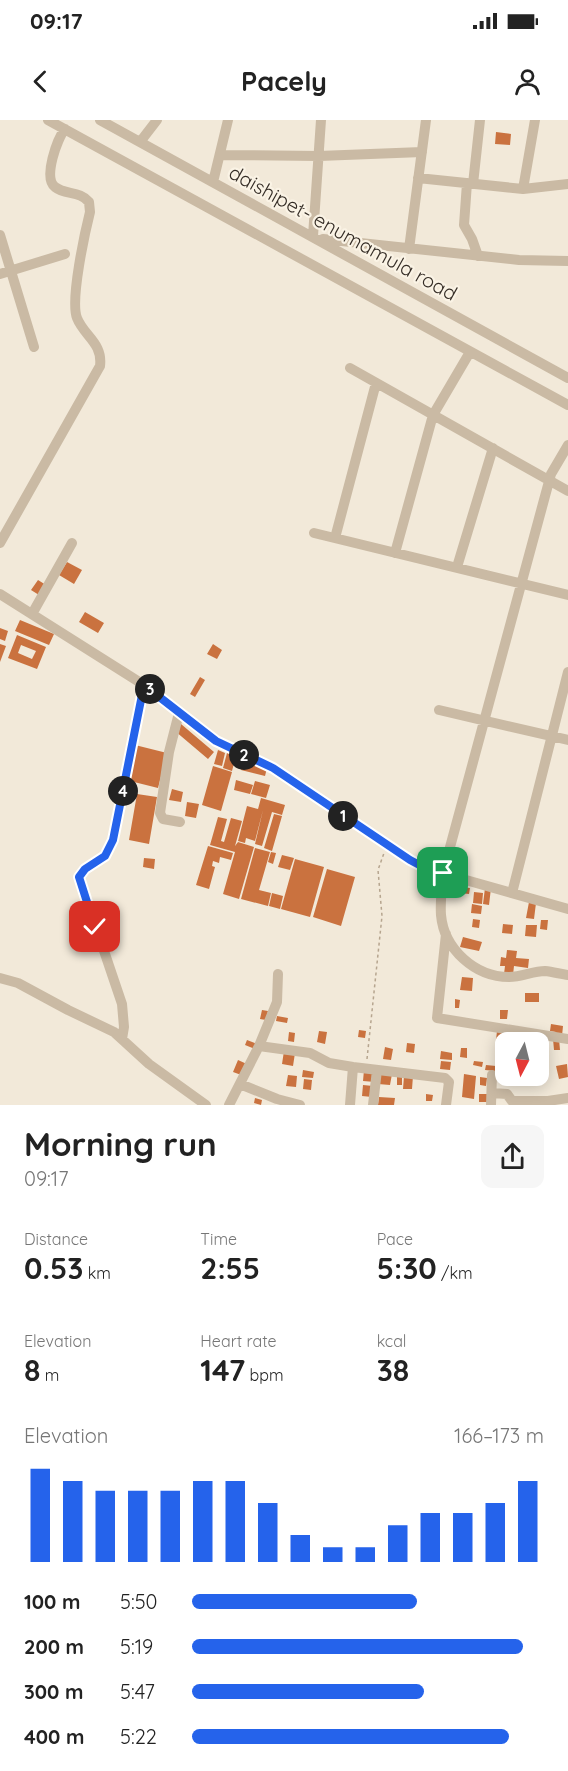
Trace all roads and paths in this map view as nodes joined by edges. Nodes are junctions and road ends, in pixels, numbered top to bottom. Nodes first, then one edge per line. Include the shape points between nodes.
1 (48, 120) edge
2 (100, 120) edge
3 (157, 120) edge
4 (228, 120) edge
5 (321, 120) edge
6 (426, 120) edge
7 (480, 120) edge
8 (535, 120) edge
9 (65, 129) junction
10 (140, 142) junction
11 (422, 152) junction
12 (220, 155) junction
13 (319, 156) junction
14 (417, 178) junction
15 (213, 182) junction
16 (470, 183) junction
17 (568, 184) edge
18 (523, 189) junction
19 (0, 236) edge
20 (315, 237) junction
21 (409, 249) junction
22 (65, 254) dead end
23 (478, 256) junction
24 (568, 261) edge
25 (12, 270) junction
26 (0, 274) edge
27 (34, 347) dead end
28 (470, 352) junction
29 (350, 368) dead end
30 (568, 378) edge
31 (376, 383) junction
32 (568, 405) edge
33 (434, 415) junction
34 (568, 445) edge
35 (493, 448) junction
36 (549, 480) junction
37 (568, 490) edge
38 (314, 533) dead end
39 (335, 538) junction
40 (0, 543) edge
41 (72, 543) dead end
42 (395, 553) junction
43 (457, 567) junction
44 (522, 583) junction
45 (0, 594) edge
46 (568, 595) edge
47 (32, 614) junction
48 (568, 672) edge
49 (144, 685) junction
50 (439, 710) dead end
51 (179, 713) junction
52 (484, 721) junction
53 (552, 736) junction
54 (568, 740) edge
55 (180, 822) dead end
56 (388, 846) junction
57 (443, 873) junction
58 (512, 893) junction
59 (568, 909) edge
60 (446, 934) junction
61 (278, 975) dead end
62 (568, 975) edge
63 (0, 978) edge
64 (122, 1039) junction
65 (568, 1039) edge
66 (259, 1046) junction
67 (353, 1067) junction
68 (371, 1070) junction
69 (492, 1075) dead end
70 (240, 1084) junction
71 (492, 1093) junction
72 (568, 1098) edge
73 (203, 1104) edge
74 (229, 1105) edge
75 (300, 1105) edge
76 (350, 1105) edge
77 (373, 1105) edge
78 (446, 1105) edge
79 (491, 1105) edge

1 - 9 street
2 - 10 street, daishipet- enumamula road
3 - 10 street
4 - 12 street
5 - 13 street
6 - 11 street
7 - 16 street
8 - 18 street
9 - 28 street
9 - 40 street via 55,148 52,183 89,202 75,309 101,356 100,366
10 - 15 street, daishipet- enumamula road
11 - 13 street
11 - 14 street
12 - 13 street
12 - 15 street
13 - 20 street
14 - 16 street
14 - 21 street
15 - 20 street, daishipet- enumamula road
16 - 18 street
16 - 23 street via 464,225
17 - 18 street
19 - 25 street
20 - 21 street
20 - 30 street, daishipet- enumamula road
21 - 23 street
22 - 25 street
23 - 24 street
25 - 26 street
25 - 27 street
28 - 32 street
28 - 33 street
29 - 31 street
31 - 33 street
31 - 39 street
33 - 35 street
33 - 42 street
34 - 36 street
35 - 36 street
35 - 43 street
36 - 37 street
36 - 44 street
38 - 39 street
39 - 42 street
41 - 47 street
42 - 43 street
43 - 44 street
44 - 46 street
44 - 52 street
45 - 47 street
47 - 49 street
48 - 53 street
49 - 51 street
49 - 64 street via 113,840 105,856 79,877 122,1004
50 - 52 street
51 - 55 street via 160,813 163,819
51 - 56 street via 224,746 273,768
52 - 53 street
52 - 57 street
53 - 54 street
53 - 58 street
56 - 57 street via 427,869
56 - 68 path via 378,870 382,916
57 - 58 street
57 - 60 street via 441,915
58 - 59 street
60 - 62 street via 456,952 484,973 519,977 546,971
60 - 65 street via 437,1018
61 - 66 street via 278,997
63 - 64 street via 18,983
64 - 73 street
66 - 67 street via 310,1053 329,1063
66 - 70 street
67 - 68 street
67 - 76 street
68 - 77 street
68 - 78 street via 448,1079
69 - 71 street
70 - 74 street
70 - 75 street
71 - 72 street via 507,1094 512,1101
71 - 79 street

